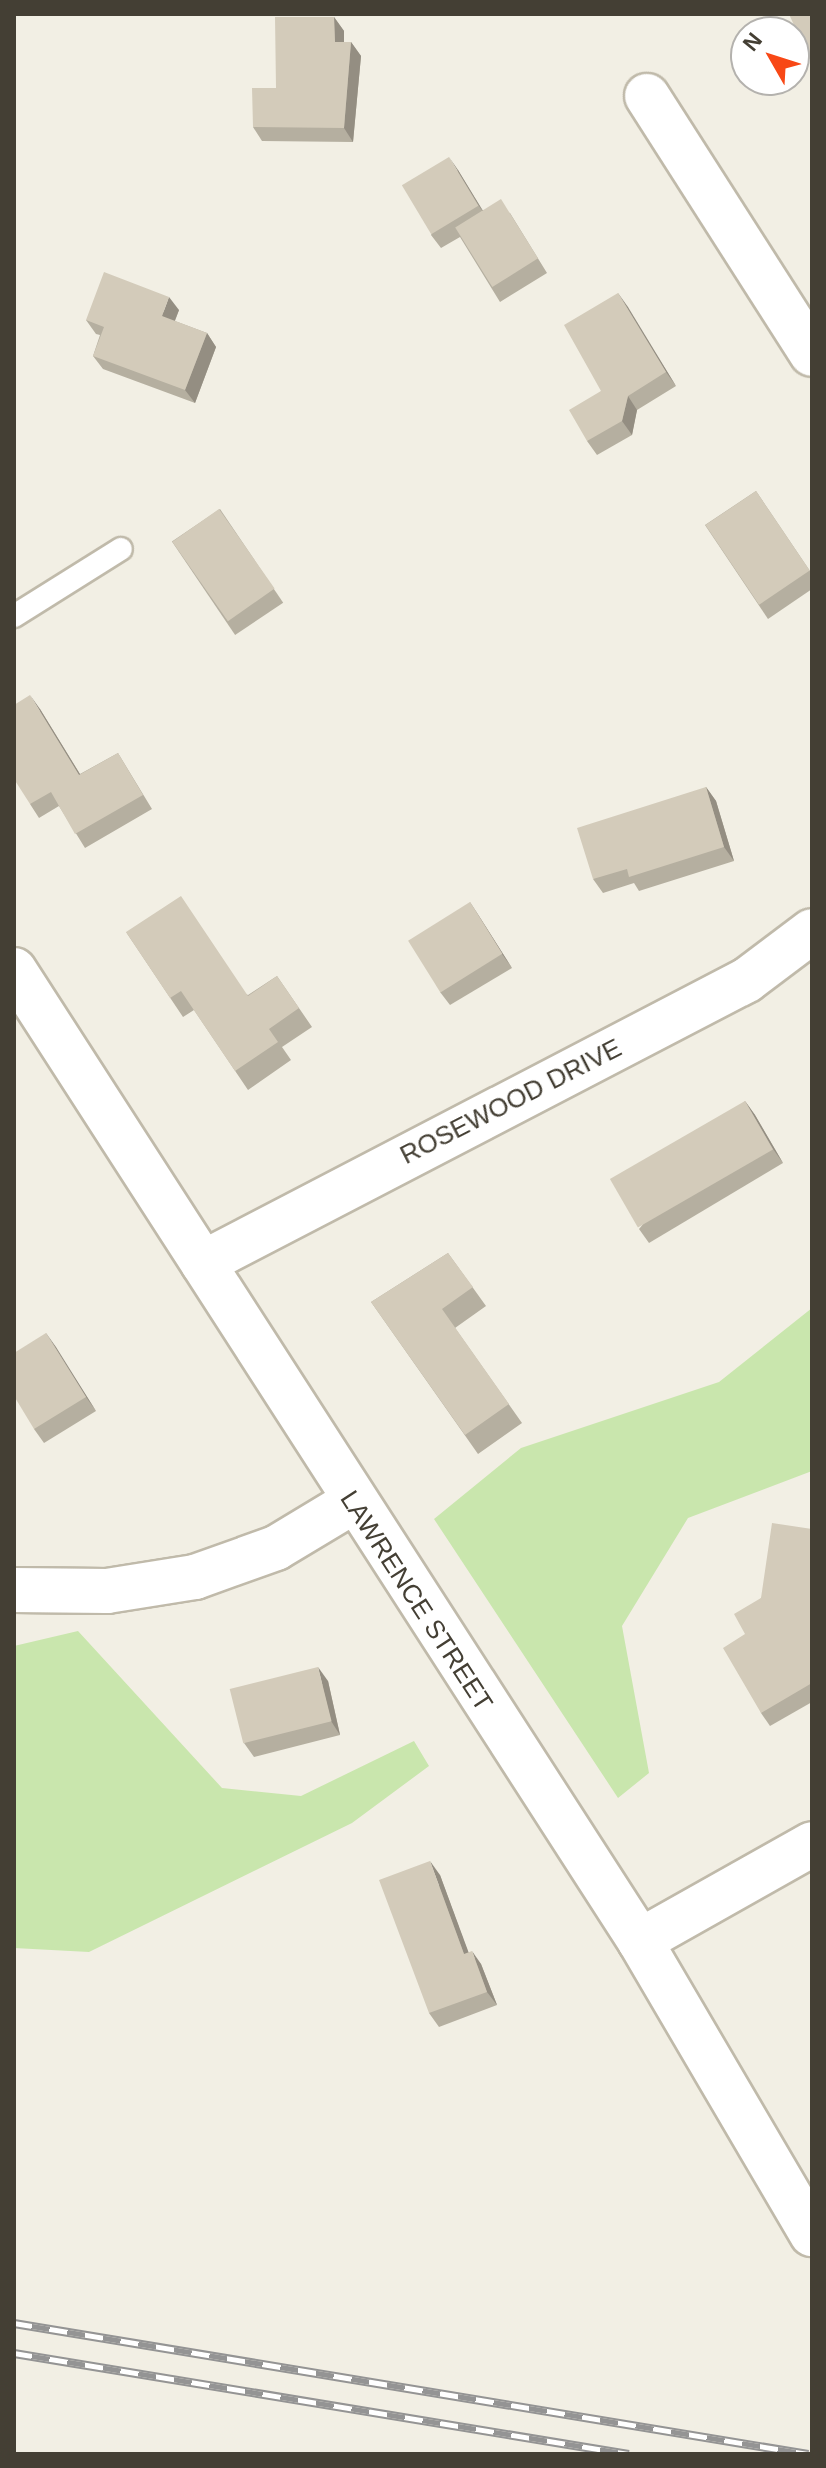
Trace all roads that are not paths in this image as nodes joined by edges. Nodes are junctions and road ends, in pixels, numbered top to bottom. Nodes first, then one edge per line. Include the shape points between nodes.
1 (647, 96) dead end
2 (812, 354) edge
3 (121, 549) dead end
4 (14, 616) edge
5 (812, 931) edge
6 (14, 970) edge
7 (203, 1263) junction
8 (351, 1503) junction
9 (14, 1590) edge
10 (812, 1844) edge
11 (640, 1941) junction
12 (812, 2234) edge

1 - 2 street
3 - 4 lane
5 - 7 street, ROSEWOOD DRIVE via 747,980
6 - 7 street, LAWRENCE STREET
7 - 8 street, LAWRENCE STREET
8 - 9 street via 276,1548 195,1577 107,1591
8 - 11 street, LAWRENCE STREET
10 - 11 street
11 - 12 street, LAWRENCE STREET

